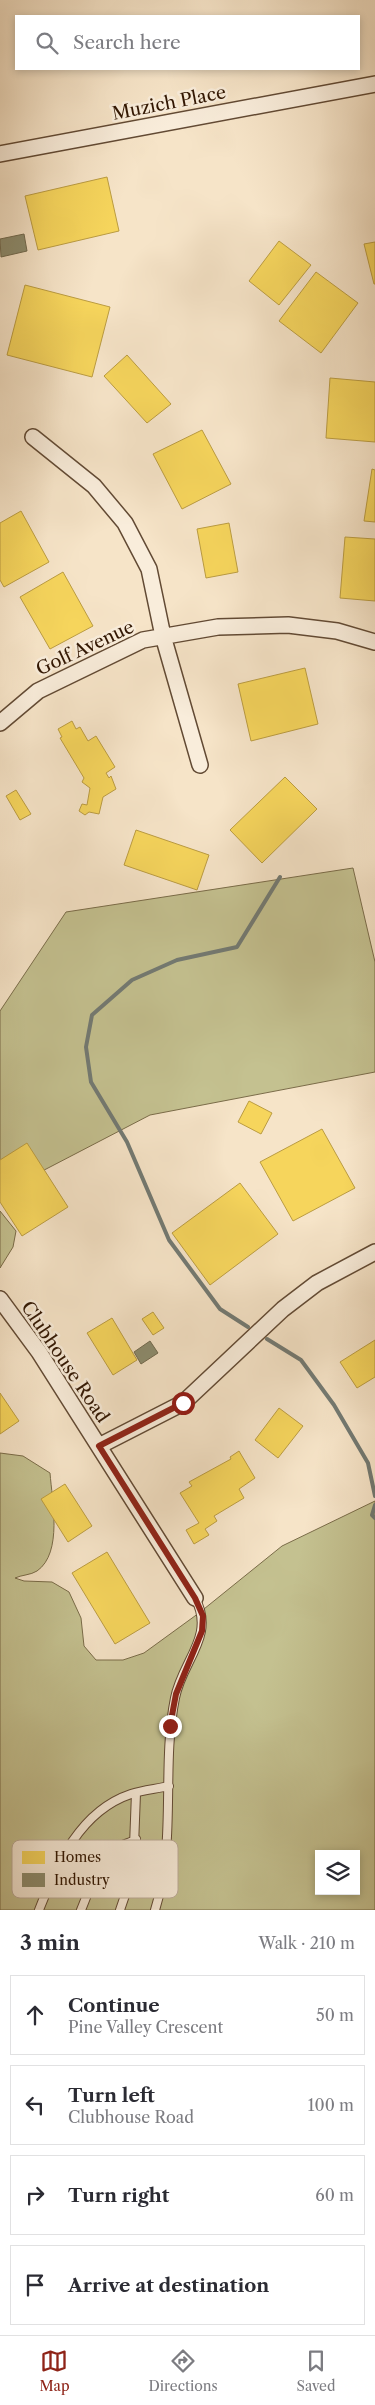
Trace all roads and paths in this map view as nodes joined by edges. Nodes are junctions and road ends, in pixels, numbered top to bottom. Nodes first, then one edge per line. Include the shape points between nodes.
1 (375, 84) edge
2 (0, 154) edge
3 (33, 437) dead end
4 (163, 636) junction
5 (375, 642) edge
6 (0, 723) edge
7 (200, 765) dead end
8 (375, 1252) edge
9 (0, 1299) edge
10 (99, 1446) junction
11 (195, 1598) joint
12 (168, 1786) junction
13 (136, 1793) junction
14 (136, 1839) edge
15 (72, 1840) edge
16 (167, 1840) edge
17 (44, 1898) edge
18 (86, 1898) edge
19 (124, 1898) edge
20 (39, 1910) edge
21 (81, 1910) edge
22 (120, 1910) edge

1 - 2 street, Muzich Place
3 - 4 street via 94,486 125,523 149,569
4 - 5 street, Golf Avenue via 218,627 288,625 337,631
4 - 6 street, Golf Avenue via 143,640 38,691
4 - 7 street
8 - 10 street via 318,1284 283,1309 183,1403
9 - 10 street, Clubhouse Road
10 - 11 street, Clubhouse Road
11 - 12 lane via 203,1624 176,1694 170,1726
12 - 13 lane
12 - 16 lane
13 - 14 lane
13 - 15 lane via 109,1805
17 - 20 lane
18 - 21 lane
19 - 22 lane

